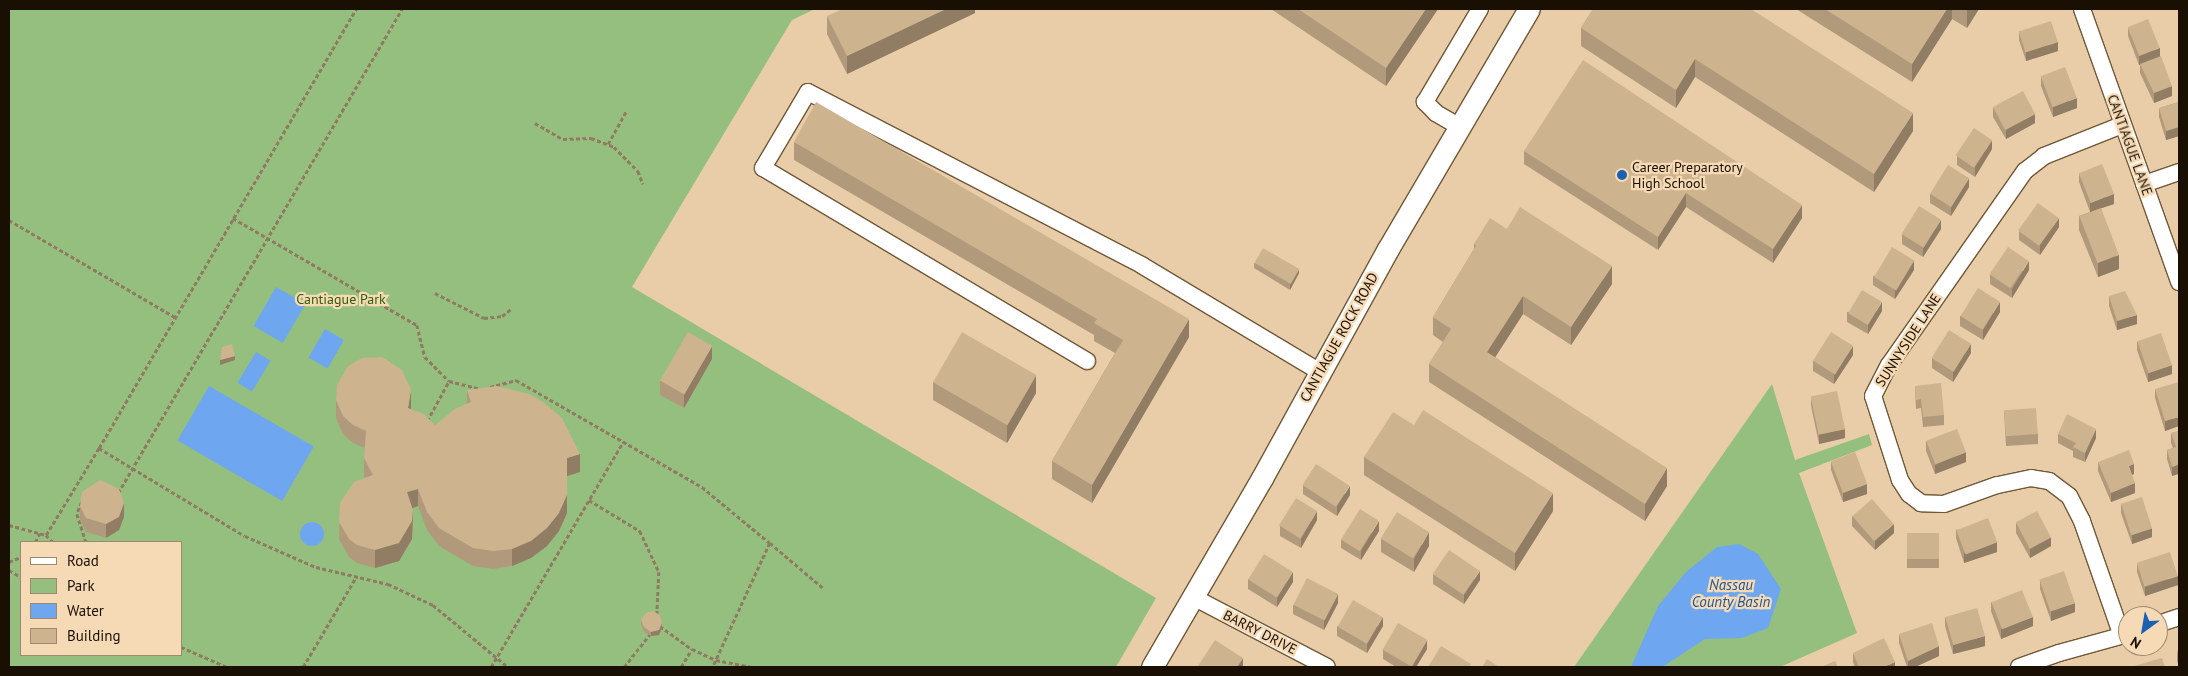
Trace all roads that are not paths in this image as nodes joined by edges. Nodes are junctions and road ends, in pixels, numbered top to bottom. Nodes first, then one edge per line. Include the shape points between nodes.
1 (1480, 9) edge
2 (1529, 9) edge
3 (2082, 9) edge
4 (2122, 125) junction
5 (1460, 127) junction
6 (2179, 172) edge
7 (2144, 184) junction
8 (2179, 282) edge
9 (1087, 361) dead end
10 (1320, 372) junction
11 (1193, 598) junction
12 (2118, 617) edge
13 (2118, 638) edge
14 (1152, 667) edge
15 (1327, 667) edge
16 (2019, 667) edge

1 - 5 street via 1425,102 1436,113
2 - 5 main road, CANTIAGUE ROCK ROAD
3 - 4 street, CANTIAGUE LANE
4 - 7 street, CANTIAGUE LANE
4 - 12 street, SUNNYSIDE LANE via 2044,156 2025,171 1889,365 1874,396 1900,480 1908,494 1921,503 1944,504 1997,485 2031,478 2049,482 2069,496 2082,520
5 - 10 main road, CANTIAGUE ROCK ROAD
6 - 7 street
7 - 8 street, CANTIAGUE LANE
9 - 10 street via 763,168 808,92 1143,266
10 - 11 main road, CANTIAGUE ROCK ROAD
11 - 14 main road, CANTIAGUE ROCK ROAD
11 - 15 street, BARRY DRIVE
13 - 16 street

